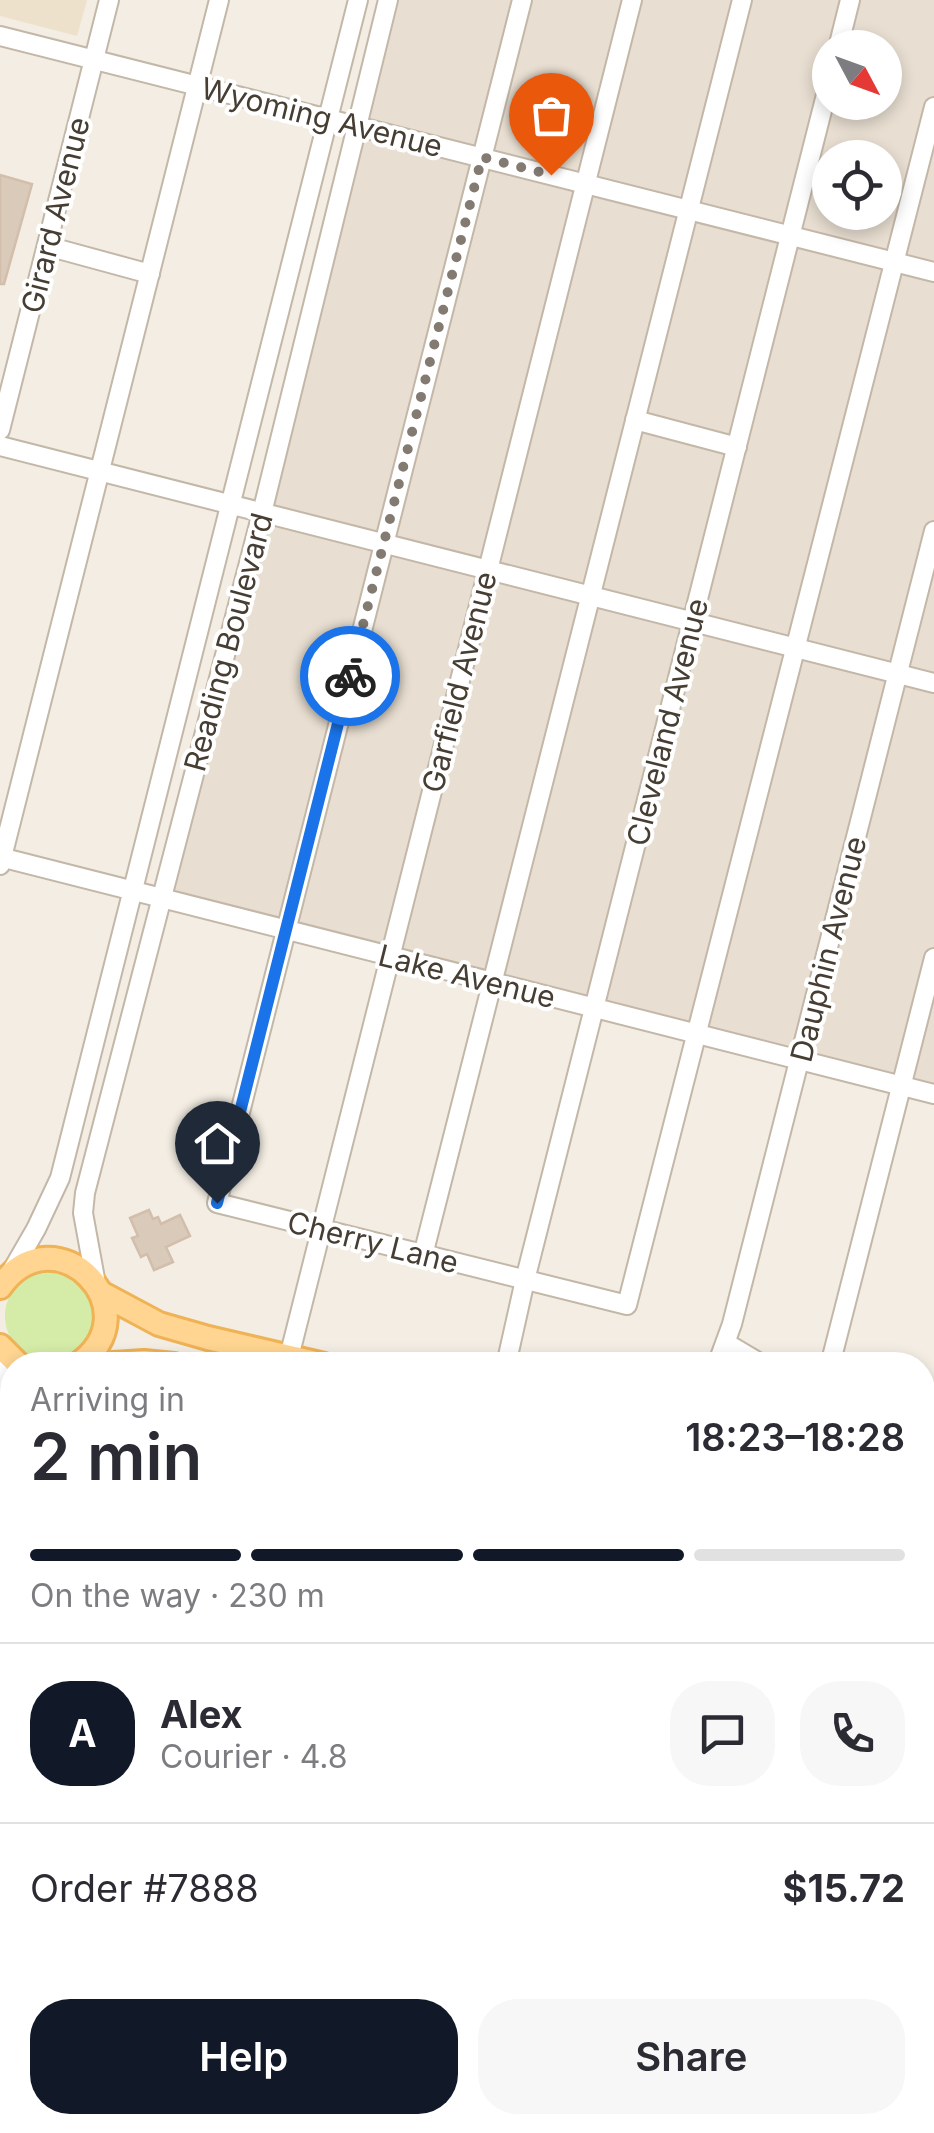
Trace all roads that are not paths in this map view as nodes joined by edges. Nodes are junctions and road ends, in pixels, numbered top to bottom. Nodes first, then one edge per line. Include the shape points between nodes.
1 (109, 0) edge
2 (219, 0) edge
3 (358, 0) edge
4 (388, 0) edge
5 (522, 0) edge
6 (632, 0) edge
7 (742, 0) edge
8 (850, 0) edge
9 (842, 30) edge
10 (0, 36) edge
11 (94, 60) junction
12 (198, 86) junction
13 (934, 107) edge
14 (327, 120) junction
15 (820, 120) edge
16 (357, 127) junction
17 (482, 157) junction
18 (585, 184) junction
19 (688, 210) junction
20 (791, 235) junction
21 (46, 246) junction
22 (894, 262) junction
23 (934, 272) edge
24 (150, 274) junction
25 (635, 420) junction
26 (0, 430) edge
27 (0, 446) edge
28 (737, 446) junction
29 (100, 471) junction
30 (229, 505) junction
31 (262, 513) junction
32 (934, 531) edge
33 (384, 543) junction
34 (487, 569) junction
35 (591, 596) junction
36 (692, 622) junction
37 (795, 647) junction
38 (898, 674) junction
39 (934, 683) edge
40 (1, 860) edge
41 (132, 890) junction
42 (161, 897) junction
43 (286, 930) junction
44 (390, 957) junction
45 (934, 958) edge
46 (492, 982) junction
47 (594, 1008) junction
48 (697, 1033) junction
49 (799, 1060) junction
50 (901, 1086) junction
51 (934, 1094) edge
52 (322, 1229) junction
53 (424, 1255) junction
54 (525, 1280) junction
55 (3, 1282) edge
56 (98, 1289) junction
57 (726, 1343) junction
58 (92, 1352) edge
59 (259, 1352) edge
60 (290, 1352) edge
61 (509, 1352) edge
62 (723, 1352) edge
63 (741, 1352) edge
64 (833, 1352) edge

1 - 11 street, Girard Avenue
2 - 12 street
3 - 14 street, Reading Boulevard
4 - 16 street, Reading Boulevard
5 - 17 street, Cherry Lane
6 - 18 street, Garfield Avenue
7 - 19 street
8 - 9 street
10 - 11 street, Wyoming Avenue
11 - 12 street, Wyoming Avenue
11 - 21 street, Girard Avenue
12 - 14 street, Wyoming Avenue
12 - 24 street
13 - 22 street
14 - 16 street, Wyoming Avenue
14 - 30 street, Reading Boulevard
15 - 20 street, Cleveland Avenue
16 - 17 street, Wyoming Avenue
16 - 31 street, Reading Boulevard
17 - 18 street, Wyoming Avenue
17 - 33 street, Cherry Lane
18 - 19 street, Wyoming Avenue
18 - 34 street, Garfield Avenue
19 - 20 street, Wyoming Avenue
19 - 25 street
20 - 22 street, Wyoming Avenue
20 - 28 street, Cleveland Avenue
21 - 24 street
21 - 26 street, Girard Avenue
22 - 23 street, Wyoming Avenue
22 - 37 street
24 - 29 street
25 - 28 street
25 - 35 street
27 - 29 street
28 - 36 street, Cleveland Avenue
29 - 30 street
29 - 40 street
30 - 31 street
30 - 41 street, Reading Boulevard
31 - 33 street
31 - 42 street, Reading Boulevard
32 - 38 street, Dauphin Avenue
33 - 34 street
33 - 43 street, Cherry Lane
34 - 35 street
34 - 44 street, Garfield Avenue
35 - 36 street
35 - 46 street
36 - 37 street
36 - 47 street, Cleveland Avenue
37 - 38 street
37 - 48 street
38 - 39 street
38 - 49 street, Dauphin Avenue
40 - 41 street, Lake Avenue
41 - 42 street, Lake Avenue
41 - 55 street, Reading Boulevard via 60,1178
42 - 43 street, Lake Avenue
42 - 56 street, Reading Boulevard via 85,1193
43 - 44 street, Lake Avenue
43 - 52 street, Cherry Lane via 217,1203
44 - 46 street, Lake Avenue
44 - 52 street, Garfield Avenue
45 - 50 street
46 - 47 street, Lake Avenue
46 - 53 street
47 - 48 street, Lake Avenue
47 - 54 street, Cleveland Avenue
48 - 49 street, Lake Avenue
48 - 54 street, Cherry Lane via 627,1305
49 - 50 street, Lake Avenue
49 - 57 street, Dauphin Avenue
50 - 51 street, Lake Avenue
50 - 64 street
52 - 53 street, Cherry Lane
52 - 60 street, Garfield Avenue
53 - 54 street, Cherry Lane
54 - 61 street, Cleveland Avenue
55 - 56 main road via 22,1266 56,1260 76,1266
56 - 58 main road via 106,1317
56 - 59 main road via 159,1324
57 - 62 street, Dauphin Avenue
57 - 63 street

